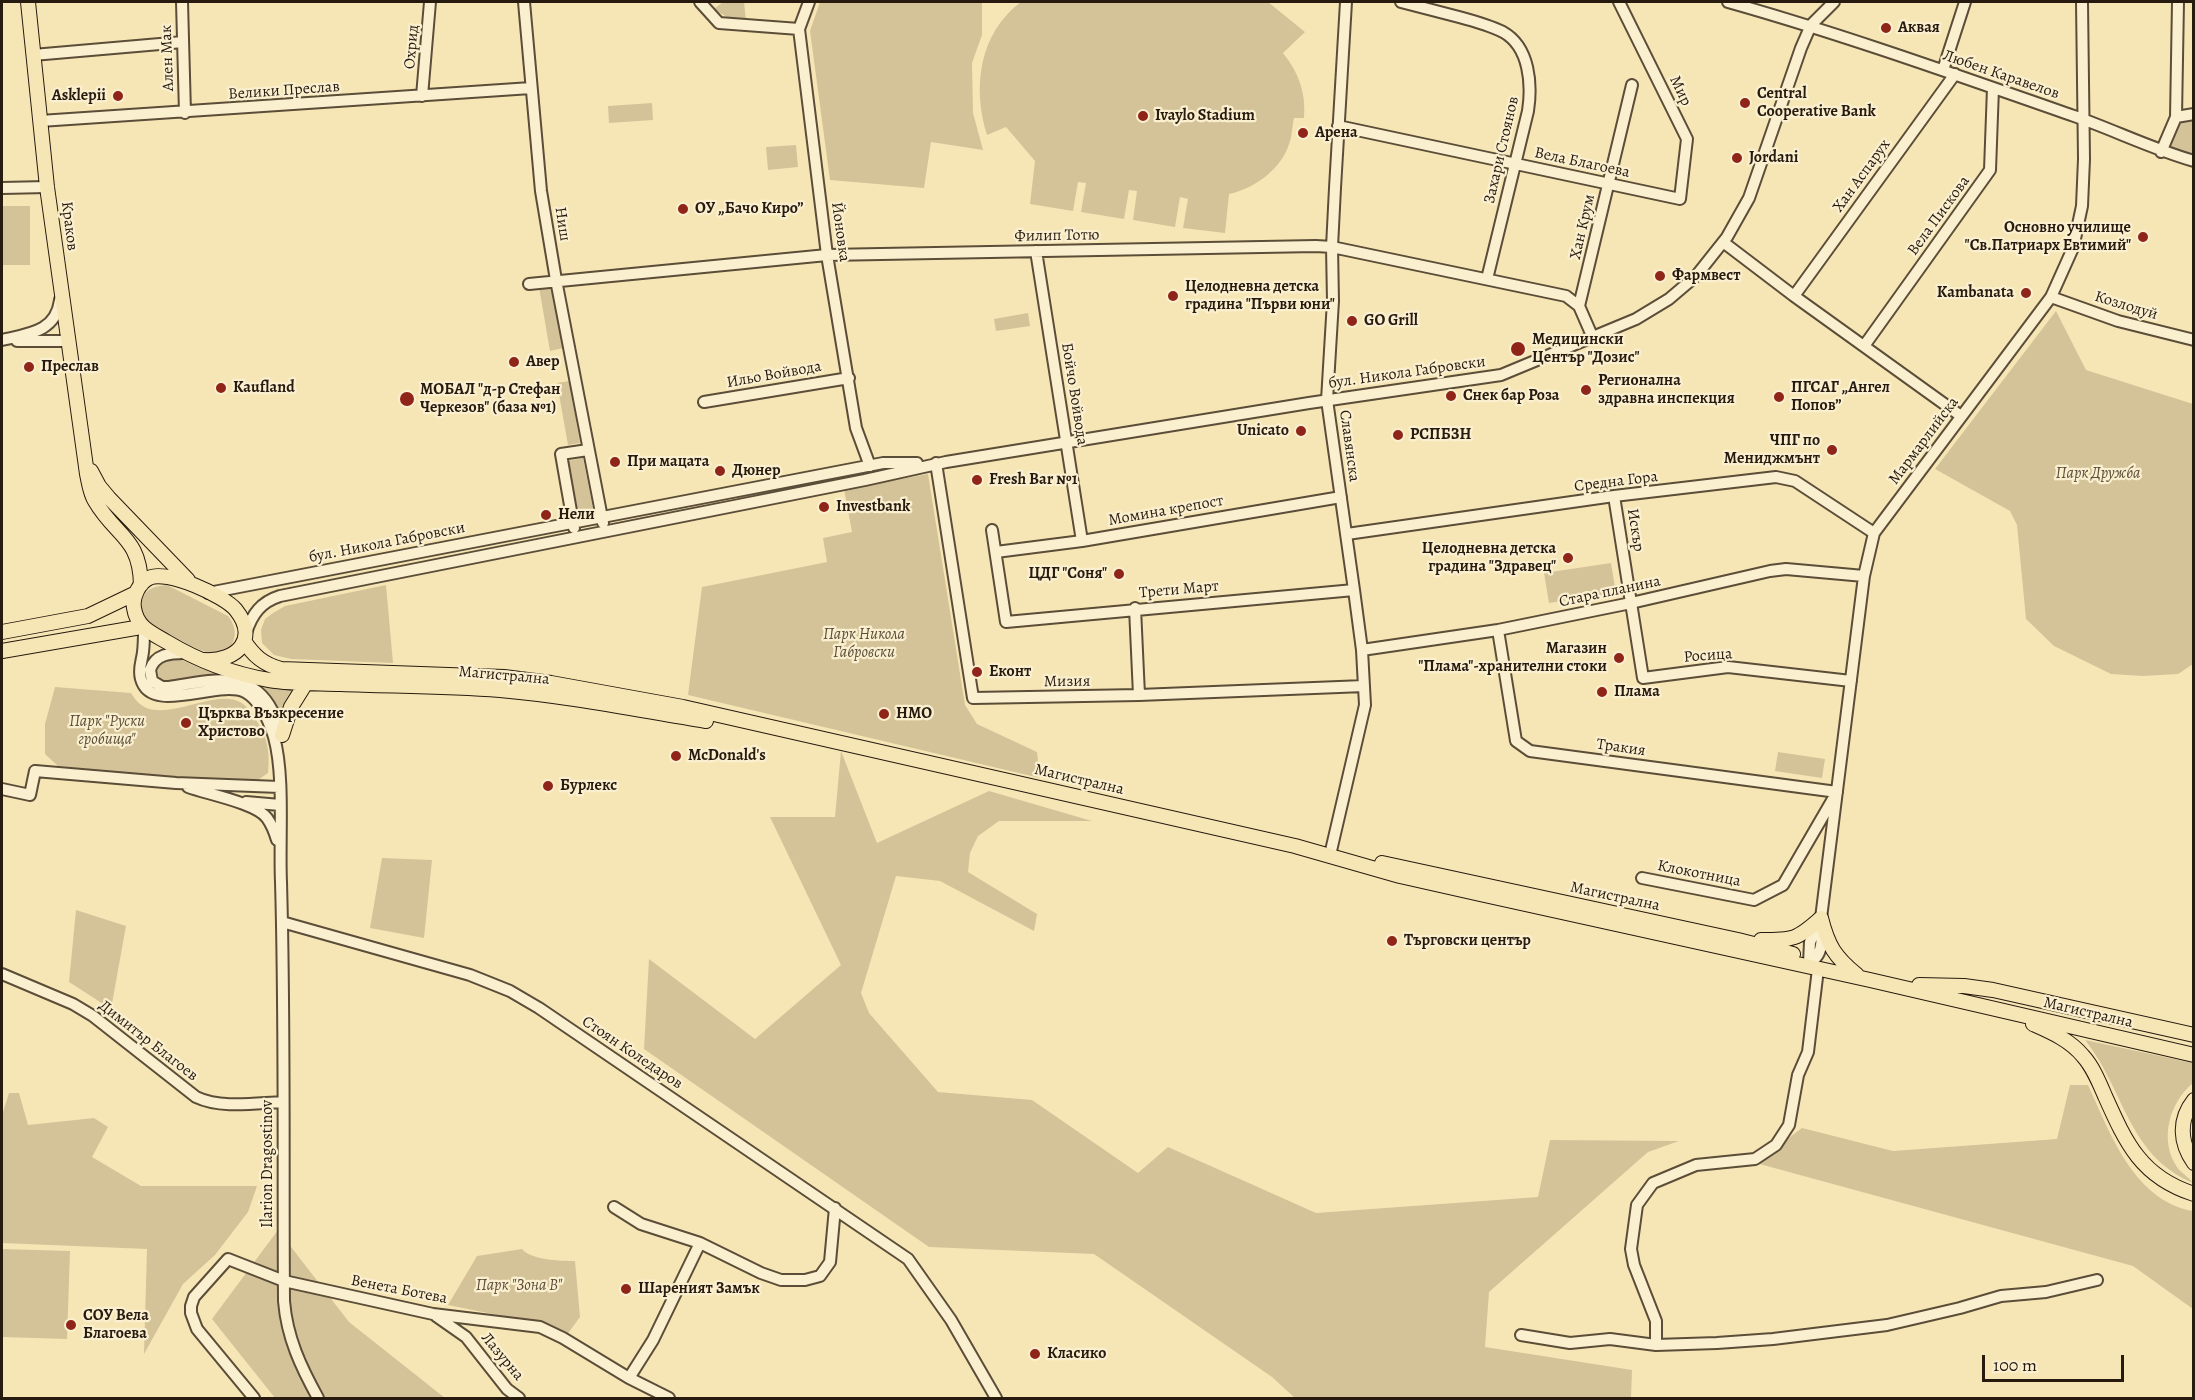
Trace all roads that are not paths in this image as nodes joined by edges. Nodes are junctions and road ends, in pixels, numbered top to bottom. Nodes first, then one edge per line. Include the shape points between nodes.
1 (28, 2) edge
2 (182, 2) edge
3 (430, 2) edge
4 (524, 2) edge
5 (700, 2) edge
6 (808, 2) edge
7 (1346, 2) edge
8 (1401, 2) edge
9 (1619, 2) edge
10 (1728, 2) edge
11 (1834, 2) edge
12 (1965, 2) edge
13 (2082, 2) edge
14 (2178, 2) edge
15 (1811, 25) junction
16 (799, 29) junction
17 (183, 42) junction
18 (33, 55) junction
19 (1943, 70) junction
20 (1955, 74) junction
21 (1632, 85) dead end
22 (531, 88) junction
23 (1993, 88) junction
24 (422, 96) junction
25 (185, 113) junction
26 (2193, 114) edge
27 (2176, 117) junction
28 (2085, 120) junction
29 (40, 121) junction
30 (1338, 126) junction
31 (2161, 152) junction
32 (2193, 161) edge
33 (1515, 164) junction
34 (1608, 184) junction
35 (47, 187) junction
36 (2, 188) edge
37 (1680, 200) joint
38 (1723, 242) junction
39 (1332, 247) junction
40 (1036, 251) junction
41 (827, 255) junction
42 (1487, 279) junction
43 (556, 280) junction
44 (529, 284) dead end
45 (61, 291) junction
46 (1794, 296) junction
47 (2050, 297) junction
48 (1579, 306) junction
49 (1593, 338) junction
50 (2, 340) edge
51 (2193, 340) edge
52 (68, 341) junction
53 (1864, 346) junction
54 (849, 378) junction
55 (1327, 400) junction
56 (704, 402) dead end
57 (1961, 416) junction
58 (1067, 442) junction
59 (588, 450) junction
60 (84, 455) junction
61 (936, 463) junction
62 (870, 466) junction
63 (1614, 496) junction
64 (1341, 497) junction
65 (602, 517) junction
66 (573, 523) junction
67 (992, 530) dead end
68 (604, 531) junction
69 (1874, 533) junction
70 (1347, 534) junction
71 (575, 537) junction
72 (1082, 541) junction
73 (996, 552) junction
74 (1864, 576) junction
75 (191, 584) junction
76 (139, 589) junction
77 (1354, 590) junction
78 (208, 592) junction
79 (1631, 603) junction
80 (1134, 608) junction
81 (143, 628) junction
82 (1498, 630) junction
83 (2, 632) edge
84 (245, 637) junction
85 (1362, 650) junction
86 (2, 651) edge
87 (185, 653) junction
88 (204, 660) junction
89 (1851, 681) junction
90 (306, 683) junction
91 (1364, 686) junction
92 (1139, 695) junction
93 (282, 735) junction
94 (801, 735) junction
95 (176, 783) junction
96 (279, 787) junction
97 (2, 789) edge
98 (1837, 792) junction
99 (239, 802) junction
100 (280, 805) junction
101 (280, 846) junction
102 (1330, 855) junction
103 (1350, 860) junction
104 (1642, 878) dead end
105 (1821, 918) junction
106 (282, 922) junction
107 (1738, 940) junction
108 (1811, 964) junction
109 (2, 974) edge
110 (1864, 977) junction
111 (1896, 986) junction
112 (2004, 1011) junction
113 (2193, 1035) edge
114 (2193, 1055) edge
115 (2193, 1100) edge
116 (283, 1102) junction
117 (2193, 1163) edge
118 (2193, 1194) edge
119 (614, 1207) dead end
120 (835, 1208) junction
121 (700, 1243) junction
122 (2097, 1280) dead end
123 (284, 1281) junction
124 (433, 1314) junction
125 (1521, 1335) dead end
126 (1656, 1345) junction
127 (629, 1377) junction
128 (254, 1398) edge
129 (318, 1398) edge
130 (519, 1398) edge
131 (669, 1398) edge
132 (996, 1398) edge

1 - 18 main road, Краков
2 - 17 street, Ален Мак
3 - 24 street, Охрид
4 - 22 street, Ниш
5 - 16 street via 719,23
6 - 16 street, Йоновка
7 - 30 street, Славянска
8 - 33 street, Захари Стоянов via 1485,24 1505,33 1515,43 1525,63 1530,93
9 - 37 street, Мир via 1687,139
10 - 15 street, Любен Каравелов
11 - 15 street, бул. Никола Габровски
12 - 19 street
13 - 28 street, Мармарлийска
14 - 27 street
15 - 19 street, Любен Каравелов
15 - 38 street, бул. Никола Габровски via 1749,198
16 - 41 street, Йоновка
17 - 18 street
17 - 25 street, Ален Мак
18 - 29 main road, Краков
19 - 20 street, Любен Каравелов
20 - 23 street, Любен Каравелов
20 - 46 street, Хан Аспарух
21 - 34 street, Хан Крум
22 - 24 street, Велики Преслав
22 - 43 street, Ниш via 541,191
23 - 28 street, Любен Каравелов
23 - 53 street, Вела Пискова via 1990,170
24 - 25 street, Велики Преслав
25 - 29 street, Велики Преслав
26 - 27 street
27 - 31 street
28 - 31 street, Любен Каравелов
28 - 47 street, Мармарлийска via 2082,206 2073,248
29 - 35 main road, Краков
30 - 33 street, Вела Благоева
30 - 39 street, Славянска
31 - 32 street, Любен Каравелов
33 - 34 street, Вела Благоева
33 - 42 street, Захари Стоянов
34 - 37 street, Вела Благоева
34 - 48 street, Хан Крум
35 - 36 street
35 - 45 main road, Краков
38 - 46 street
38 - 49 street, бул. Никола Габровски via 1696,276 1669,299
39 - 40 street, Филип Тотю
39 - 42 street, Филип Тотю
39 - 55 street, Славянска
40 - 41 street, Филип Тотю
40 - 58 street, Бойчо Войвода
41 - 43 street, Филип Тотю
41 - 54 street, Йоновка
42 - 48 street, Филип Тотю via 1566,296
43 - 44 street, Филип Тотю
43 - 59 street, Ниш
45 - 50 street via 54,320 43,328
45 - 52 main road, Краков
46 - 53 street
47 - 51 street, Козлодуй via 2118,321
47 - 57 street, Мармарлийска
48 - 49 street
49 - 55 street, бул. Никола Габровски via 1501,375
50 - 52 street
52 - 60 main road, Краков
53 - 57 street
54 - 56 street, Ильо Войвода
54 - 62 street, Йоновка via 856,428
55 - 58 street, бул. Никола Габровски
55 - 64 street, Славянска
57 - 69 street, Мармарлийска
58 - 61 street, бул. Никола Габровски
58 - 72 street, Бойчо Войвода
59 - 65 street, Ниш
59 - 66 street via 561,454
60 - 75 main road, Краков via 103,491
60 - 76 main road, Краков via 92,494 102,512 133,547 140,566
61 - 62 street, бул. Никола Габровски
61 - 68 street, бул. Никола Габровски
61 - 92 street, Мизия via 973,698
62 - 65 street, бул. Никола Габровски
63 - 69 street, Средна Гора via 1776,477 1795,481
63 - 70 street, Средна Гора
63 - 79 street, Искър
64 - 70 street, Славянска
64 - 72 street, Момина крепост
65 - 66 street, бул. Никола Габровски
65 - 68 street, Ниш
66 - 71 street
66 - 78 street, бул. Никола Габровски
67 - 73 street
68 - 71 street, бул. Никола Габровски
69 - 74 street, Мармарлийска
70 - 77 street, Славянска
71 - 84 street, бул. Никола Габровски via 280,596 259,608
72 - 73 street, Момина крепост
73 - 80 street, Трети Март via 1006,622
74 - 79 street, Стара планина via 1778,570
74 - 89 street, Мармарлийска
75 - 76 main road, Магистрална via 158,575 148,578
75 - 78 main road, Магистрална
76 - 81 main road via 134,609
76 - 83 main road, Магистрална via 88,616
77 - 80 street, Трети Март
77 - 85 street, Славянска
78 - 84 main road, Магистрална via 232,606 242,619
79 - 82 street, Стара планина
79 - 89 street, Росица via 1643,678 1728,668
80 - 92 street
81 - 86 main road
81 - 87 main road, Магистрална
81 - 96 street via 140,673 153,694 235,689 257,702 275,741
82 - 85 street, Стара планина
82 - 98 street, Тракия via 1516,741 1530,751
84 - 88 main road via 230,656
84 - 94 main road, Магистрална via 260,660 281,669 504,677 683,707
85 - 91 street, Славянска
87 - 88 main road, Магистрална
87 - 93 street via 167,653 156,660 150,670 152,681 162,687 222,680 250,685 267,702
88 - 90 main road, Магистрална via 267,680
89 - 98 street, Мармарлийска
90 - 93 main road via 291,706
90 - 94 main road, Магистрална via 499,690
91 - 92 street, Мизия
91 - 102 street, Славянска via 1364,720
93 - 96 street
94 - 102 main road, Магистрална
95 - 96 street
95 - 97 street via 35,771 30,795
95 - 99 street
96 - 100 street
98 - 104 street, Клокотница via 1784,885 1754,900
98 - 105 street, Мармарлийска
99 - 100 street
99 - 101 street via 264,814
100 - 101 street
101 - 106 street
102 - 103 main road, Магистрална
103 - 107 main road, Магистрална via 1390,864
103 - 108 main road, Магистрална via 1400,876
105 - 107 main road via 1795,938
105 - 108 street, Мармарлийска via 1810,942
105 - 110 main road via 1830,948
106 - 116 street, Ilarion Dragostinov
106 - 120 street, Стоян Коледаров via 510,990
107 - 108 main road, Магистрална
108 - 110 main road, Магистрална
108 - 126 street, Мармарлийска via 1808,1052 1798,1075 1789,1125 1776,1145 1755,1159 1696,1165 1653,1183 1637,1205 1631,1250 1656,1321
109 - 116 street, Димитър Благоев via 93,1016 196,1097 219,1103
110 - 111 main road, Магистрална
111 - 112 main road, Магистрална
111 - 113 main road via 1993,990
112 - 114 main road, Магистрална
112 - 118 main road via 2057,1035 2083,1055 2134,1155 2154,1174
115 - 117 main road via 2182,1126 2184,1146
116 - 123 street, Ilarion Dragostinov
119 - 121 street via 641,1224
120 - 121 street via 830,1262 820,1276 806,1280 781,1280
120 - 132 street, Стоян Коледаров via 908,1258 951,1320
121 - 127 street via 653,1340
122 - 126 street via 2046,1292 2001,1296 1887,1325 1773,1339
123 - 124 street, Венета Ботева
123 - 128 street, Венета Ботева via 228,1259 201,1287 191,1306 197,1329
123 - 129 street, Ilarion Dragostinov via 290,1338
124 - 127 street, Венета Ботева via 540,1327
124 - 130 street, Лазурна via 466,1337 507,1389
125 - 126 street via 1570,1343 1610,1339
127 - 131 street, Венета Ботева

